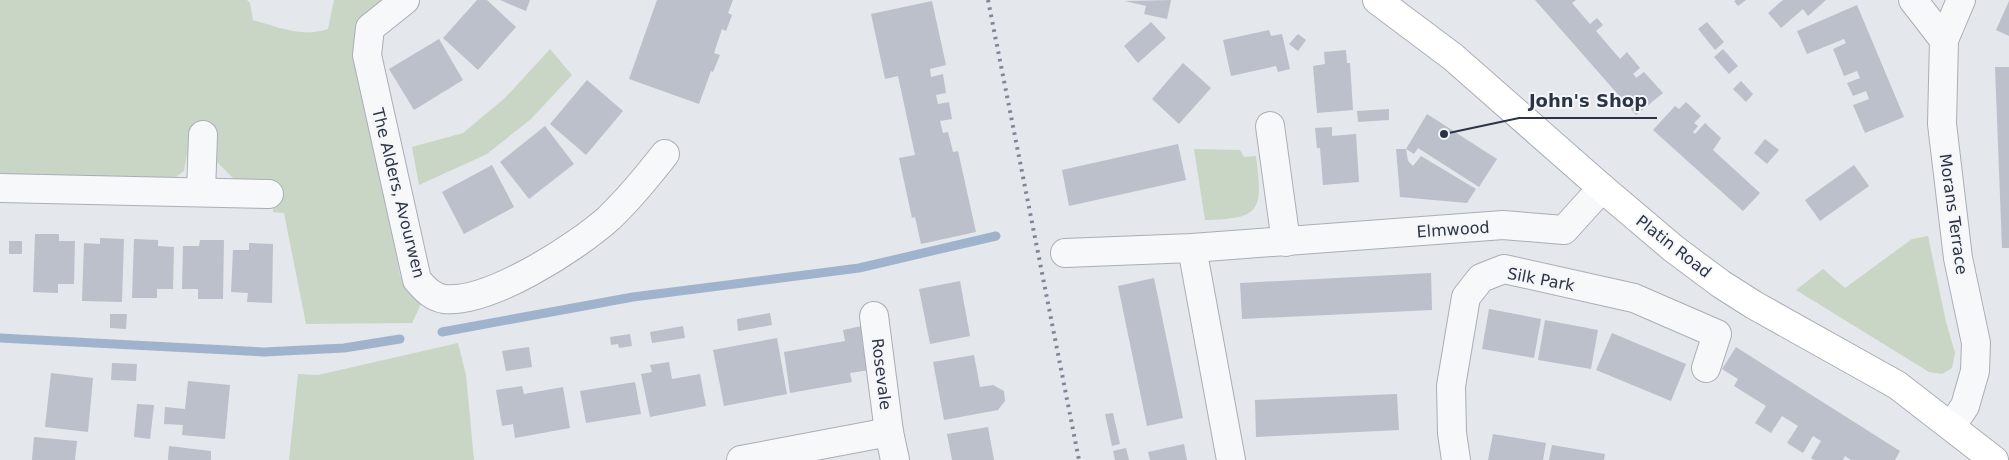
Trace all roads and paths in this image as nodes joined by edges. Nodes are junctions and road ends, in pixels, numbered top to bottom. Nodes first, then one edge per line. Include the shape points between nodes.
1 (406, 0) edge
2 (1377, 0) edge
3 (1913, 0) edge
4 (1961, 0) edge
5 (1944, 40) junction
6 (1270, 126) dead end
7 (203, 135) dead end
8 (665, 154) dead end
9 (0, 188) edge
10 (1602, 188) junction
11 (201, 192) junction
12 (270, 194) dead end
13 (1286, 242) junction
14 (1192, 248) junction
15 (1065, 253) dead end
16 (874, 316) dead end
17 (1706, 368) dead end
18 (1952, 425) junction
19 (889, 432) junction
20 (742, 460) edge
21 (895, 460) edge
22 (1231, 460) edge
23 (1456, 460) edge
24 (1994, 460) edge

1 - 8 street, The Alders, Avourwen via 370,28 367,55 417,280 428,293 458,299 475,295 545,265 608,218 635,192
2 - 10 main road, Platin Road via 1453,57
3 - 5 street
4 - 5 street, Morans Terrace
5 - 18 street, Morans Terrace via 1942,124 1958,258 1976,342 1975,372 1965,406
6 - 13 street
7 - 11 street
9 - 11 street
10 - 13 street, Elmwood via 1564,230 1503,226
10 - 18 main road, Platin Road via 1733,292 1897,385
11 - 12 street
13 - 14 street, Elmwood
14 - 15 street, Elmwood
14 - 22 street
16 - 19 street, Rosevale
17 - 23 street, Silk Park via 1717,334 1634,298 1504,270 1481,278 1466,297 1451,386
18 - 24 main road, Platin Road
19 - 20 street, Rosevale
19 - 21 street, Rosevale

